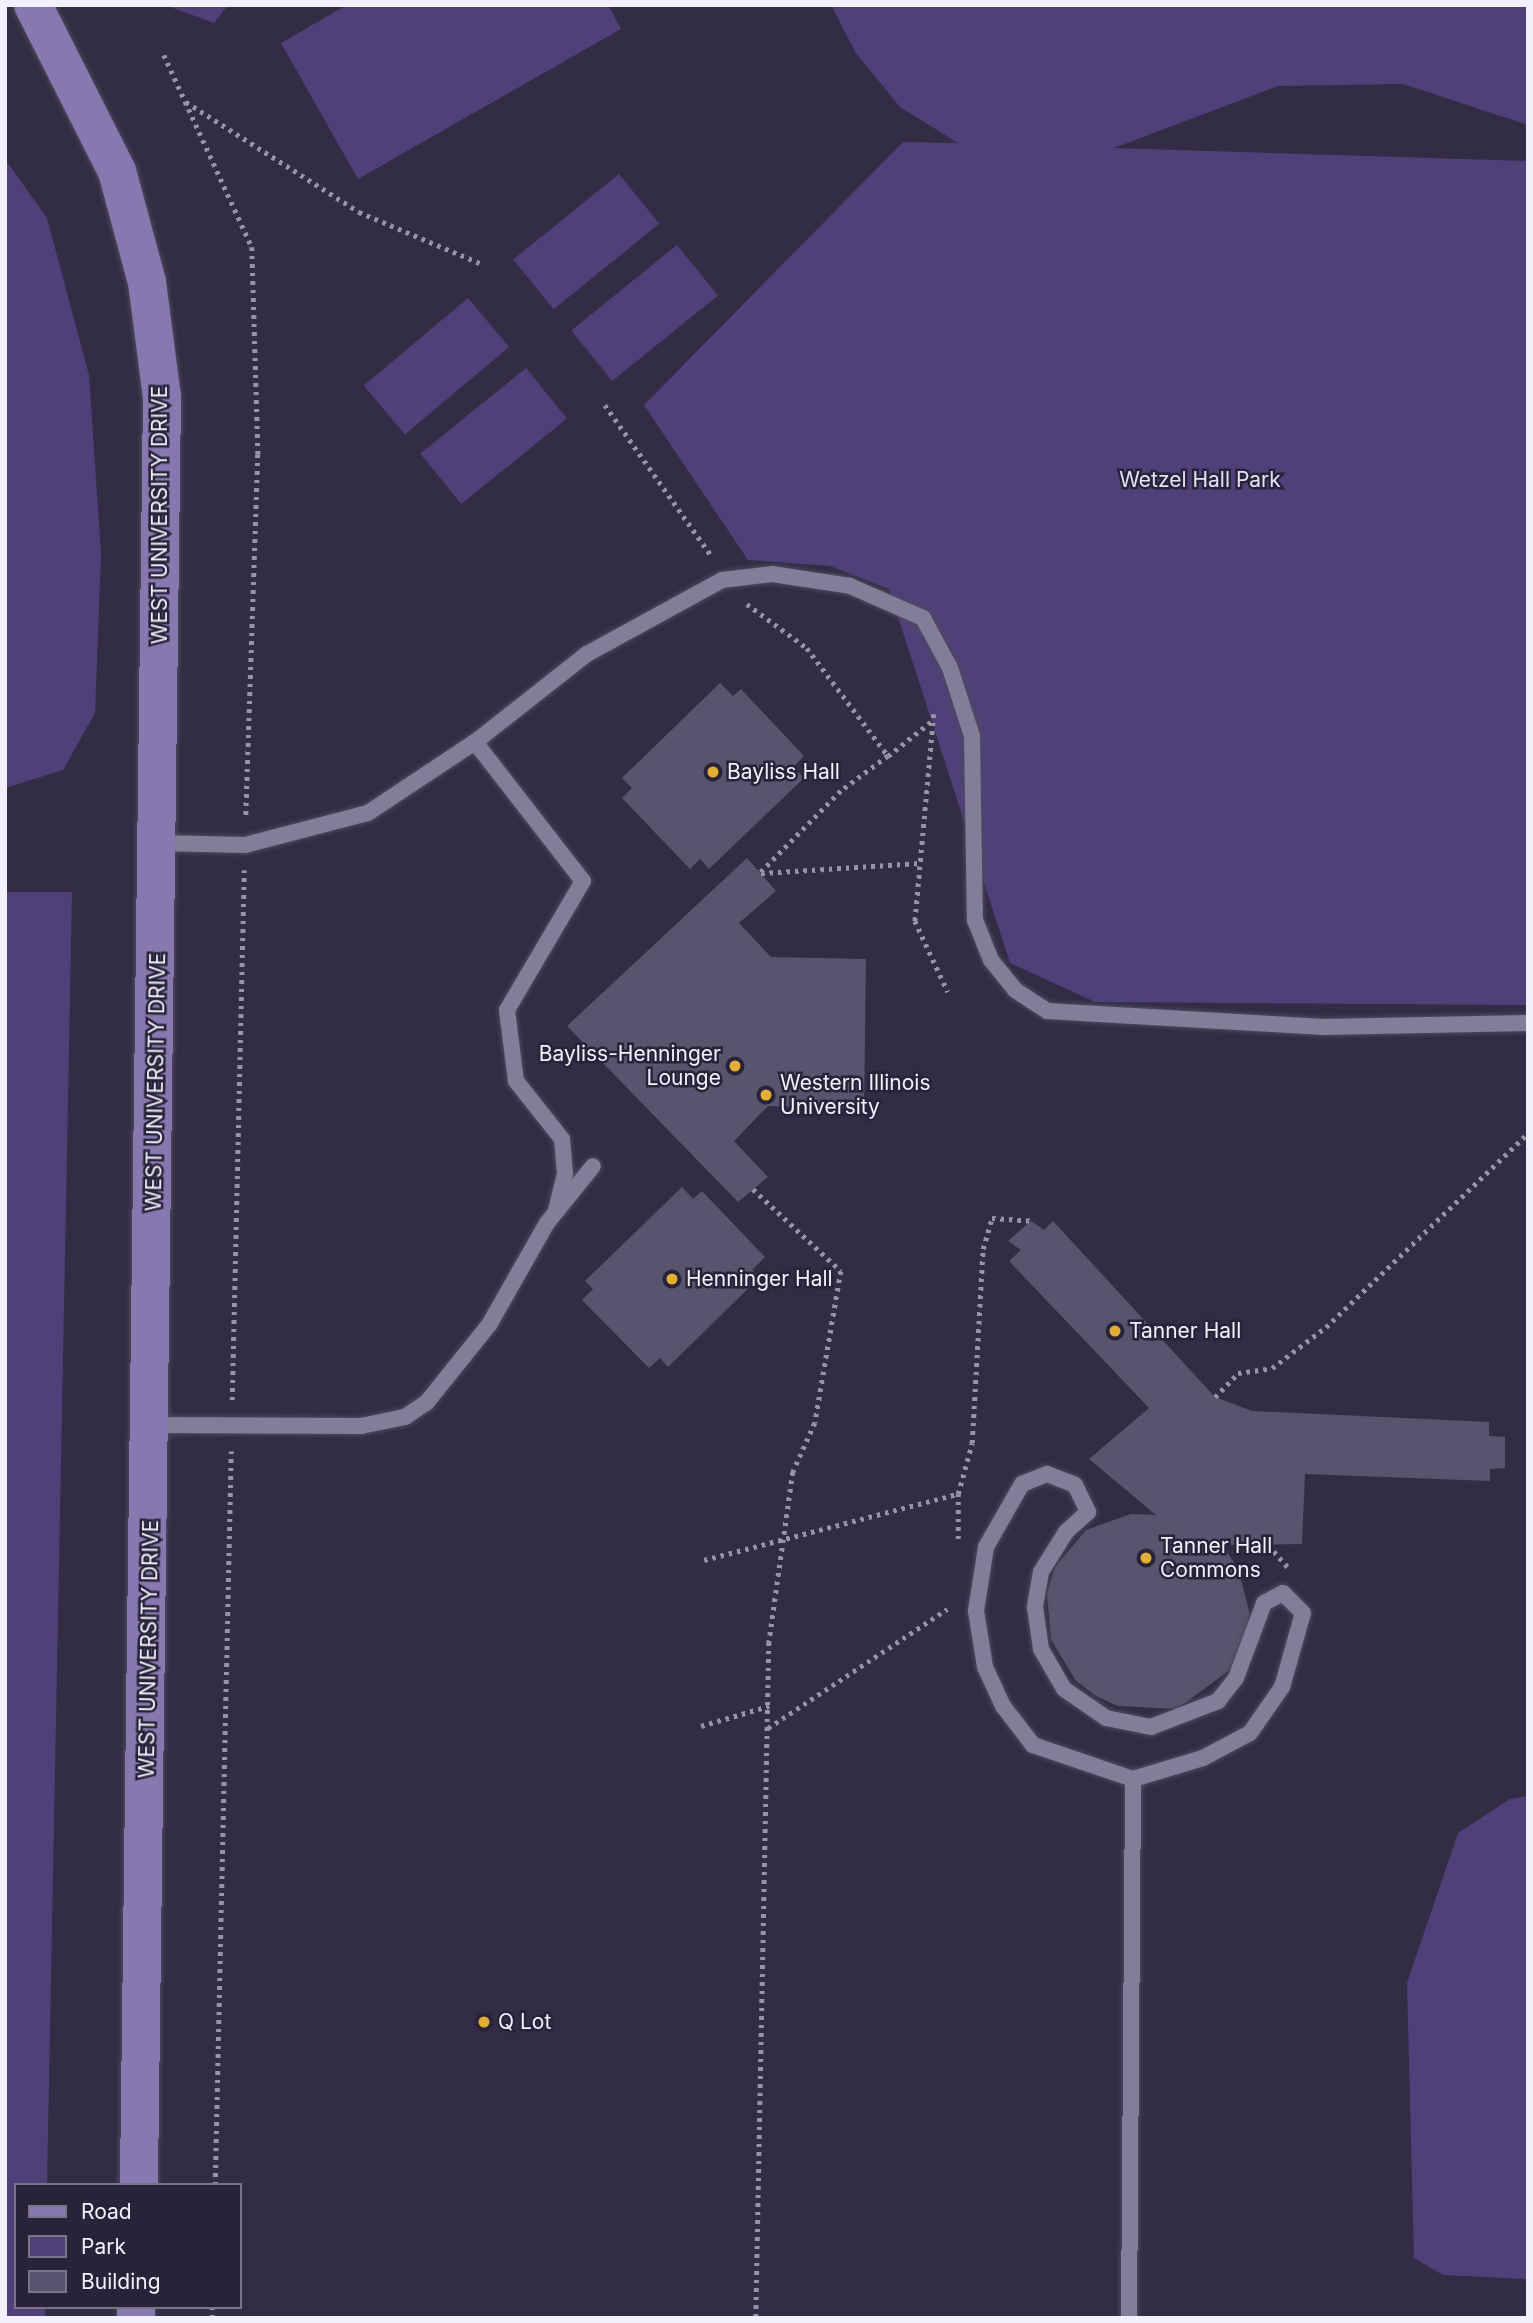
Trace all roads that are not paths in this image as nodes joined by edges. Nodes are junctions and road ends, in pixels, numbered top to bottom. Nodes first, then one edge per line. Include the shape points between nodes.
1 (33, 5) edge
2 (475, 742) junction
3 (159, 844) junction
4 (1528, 1023) edge
5 (593, 1166) dead end
6 (554, 1215) junction
7 (153, 1425) junction
8 (1133, 1779) junction
9 (139, 2183) edge
10 (1129, 2318) edge

1 - 3 street, WEST UNIVERSITY DRIVE via 117,171 156,339 162,397
2 - 3 lane via 368,813 245,845
2 - 4 lane via 587,654 729,580 772,574 850,586 923,618 959,689 972,736 975,920 991,960 1015,990 1047,1011 1324,1027
2 - 6 lane via 583,881 507,1010 516,1081 562,1139 565,1174
3 - 7 street, WEST UNIVERSITY DRIVE
5 - 6 lane
6 - 7 lane via 489,1325 427,1402 405,1417 360,1426
7 - 9 street, WEST UNIVERSITY DRIVE
8 - 8 lane via 1203,1758 1250,1732 1282,1687 1303,1613 1283,1593 1264,1603 1236,1678 1218,1701 1151,1727 1106,1718 1064,1689 1041,1648 1035,1607 1041,1572 1066,1532 1088,1512 1075,1485 1046,1474 1022,1484 986,1547 976,1611 985,1667 1003,1706 1033,1745
8 - 10 lane

